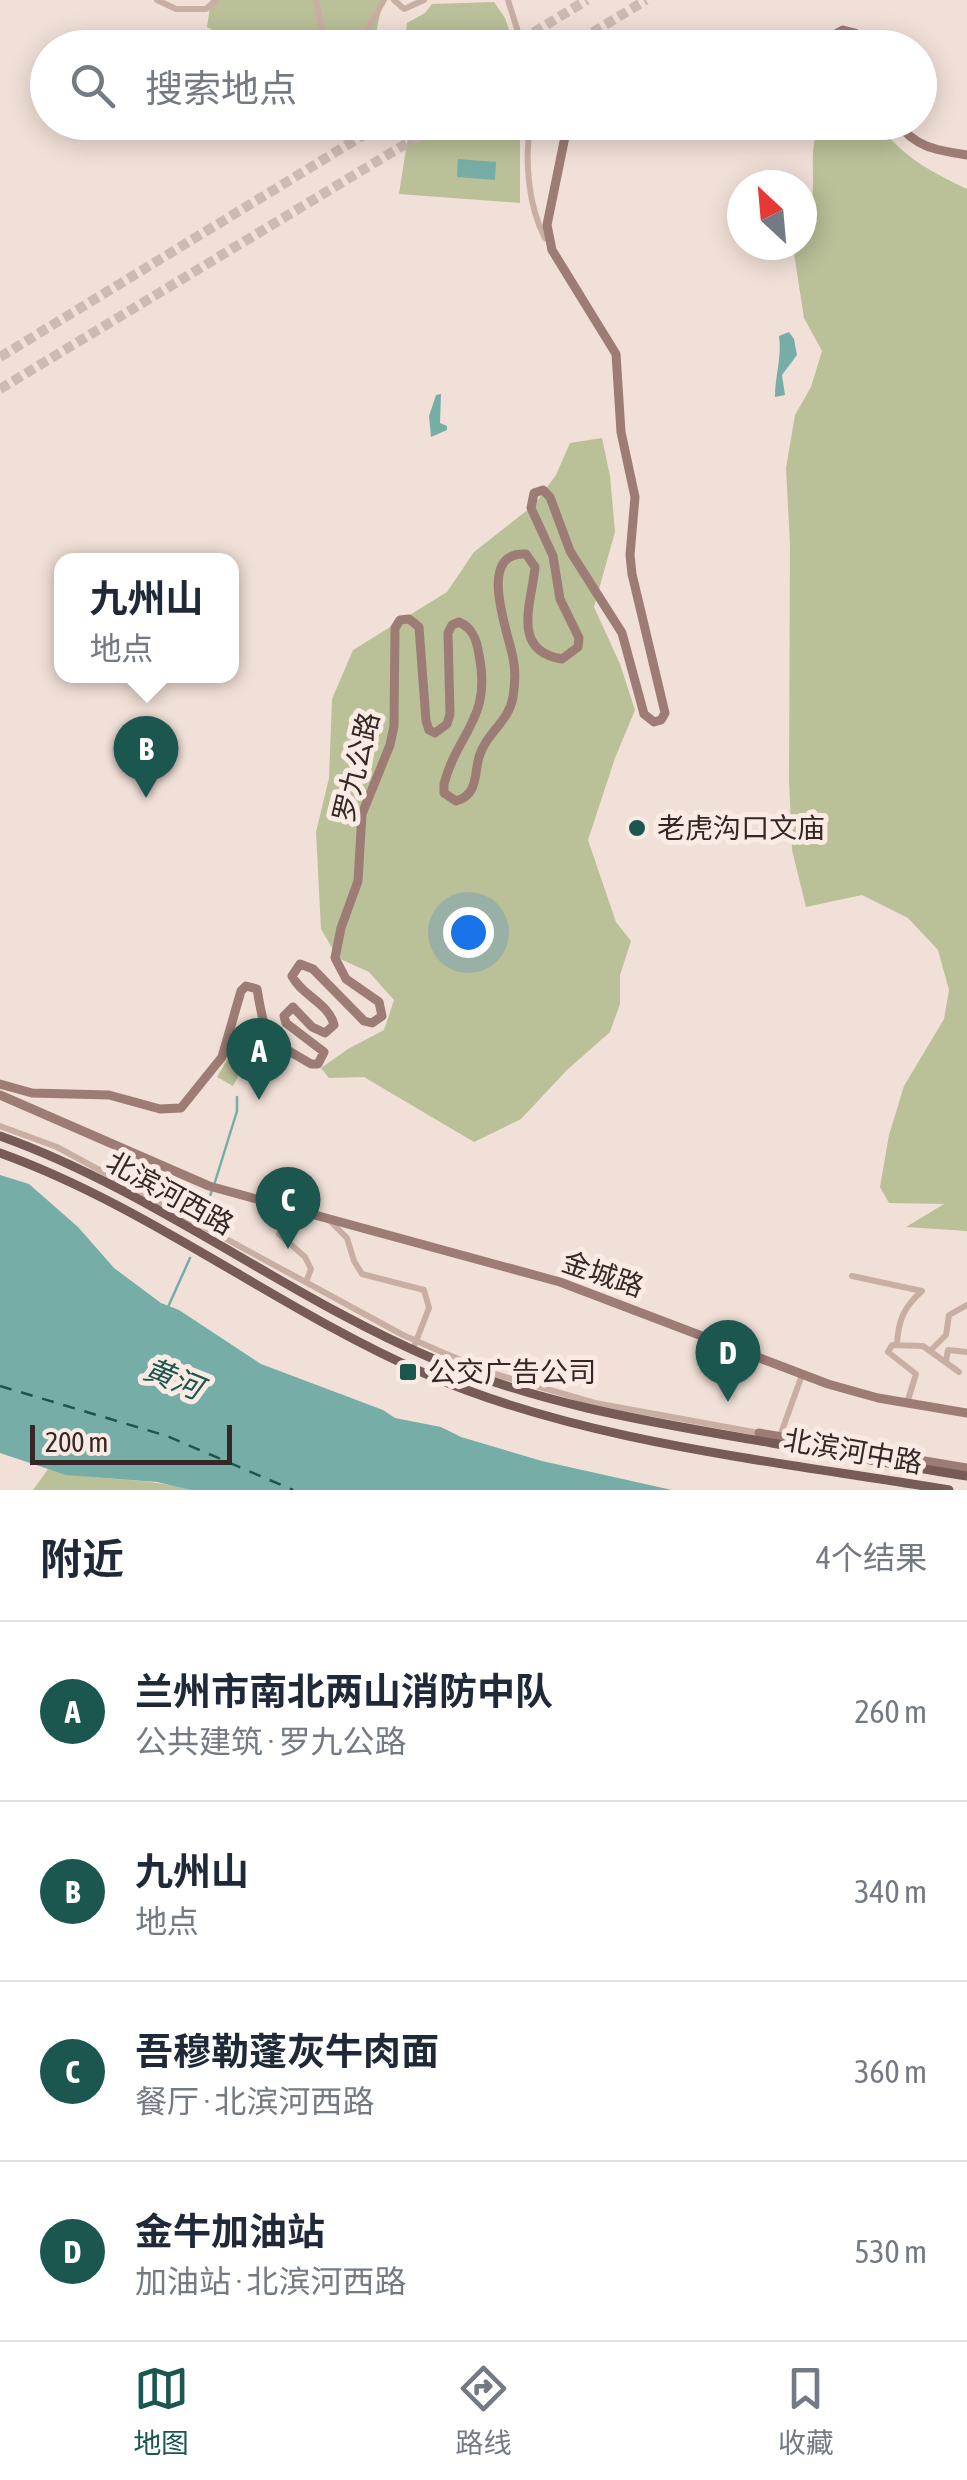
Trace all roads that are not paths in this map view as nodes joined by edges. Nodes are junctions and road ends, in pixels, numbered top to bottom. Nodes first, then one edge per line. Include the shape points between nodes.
1 (157, 0) edge
2 (216, 0) edge
3 (316, 0) edge
4 (384, 0) edge
5 (394, 0) edge
6 (424, 0) edge
7 (508, 0) edge
8 (322, 30) edge
9 (367, 30) edge
10 (518, 30) edge
11 (530, 140) edge
12 (564, 140) edge
13 (910, 140) edge
14 (967, 155) edge
15 (550, 240) junction
16 (0, 1084) edge
17 (0, 1095) edge
18 (0, 1126) edge
19 (0, 1136) edge
20 (0, 1153) edge
21 (328, 1218) junction
22 (279, 1234) dead end
23 (852, 1276) dead end
24 (306, 1282) junction
25 (967, 1305) edge
26 (414, 1345) junction
27 (898, 1345) junction
28 (930, 1350) junction
29 (967, 1352) edge
30 (946, 1361) junction
31 (959, 1372) dead end
32 (803, 1374) junction
33 (908, 1403) junction
34 (967, 1413) edge
35 (773, 1438) junction
36 (748, 1456) joint
37 (967, 1468) edge
38 (967, 1476) edge
39 (949, 1490) edge

1 - 2 street via 176,9 206,9
3 - 8 street
4 - 9 street
5 - 6 street via 404,9
7 - 10 street
11 - 15 street via 531,201
12 - 15 street via 548,210
13 - 14 street via 927,150
15 - 16 street, 罗九公路 via 616,354 621,432 635,497 632,574 665,714 654,722 644,714 622,633 577,564 550,497 543,490 534,493 531,508 554,556 560,599 578,647 562,658 532,642 527,630 535,567 526,554 508,558 498,596 514,662 514,695 483,746 464,799 449,798 444,784 481,704 483,675 473,635 460,622 448,633 450,714 435,733 426,721 420,628 408,619 396,628 394,726 362,814 358,881 335,958 346,979 379,1002 382,1016 364,1021 300,964 292,976 296,984 329,1012 334,1025 318,1032 293,1007 284,1016 324,1052 318,1064 267,1035 258,989 246,986 222,1057 181,1108
17 - 21 street, 金城路 via 214,1188
18 - 24 street via 57,1146
19 - 26 main road, 北滨河西路 via 94,1176
20 - 36 main road, 北滨河西路 via 56,1176 428,1375 584,1426
21 - 26 street via 347,1238 362,1274 424,1290 429,1308
21 - 32 street, 金城路 via 560,1282
22 - 24 street via 305,1257 311,1269
23 - 27 street via 922,1291 903,1311
24 - 26 street
25 - 28 street via 949,1315 946,1335
26 - 35 main road, 北滨河西路 via 487,1381 588,1410
27 - 28 street
27 - 33 street via 888,1352 916,1374
28 - 30 street
29 - 30 street via 948,1350
30 - 31 street
32 - 33 street, 金城路
32 - 35 street
33 - 34 street, 金城路
35 - 37 street
35 - 38 main road, 北滨河中路
36 - 39 main road, 北滨河中路

